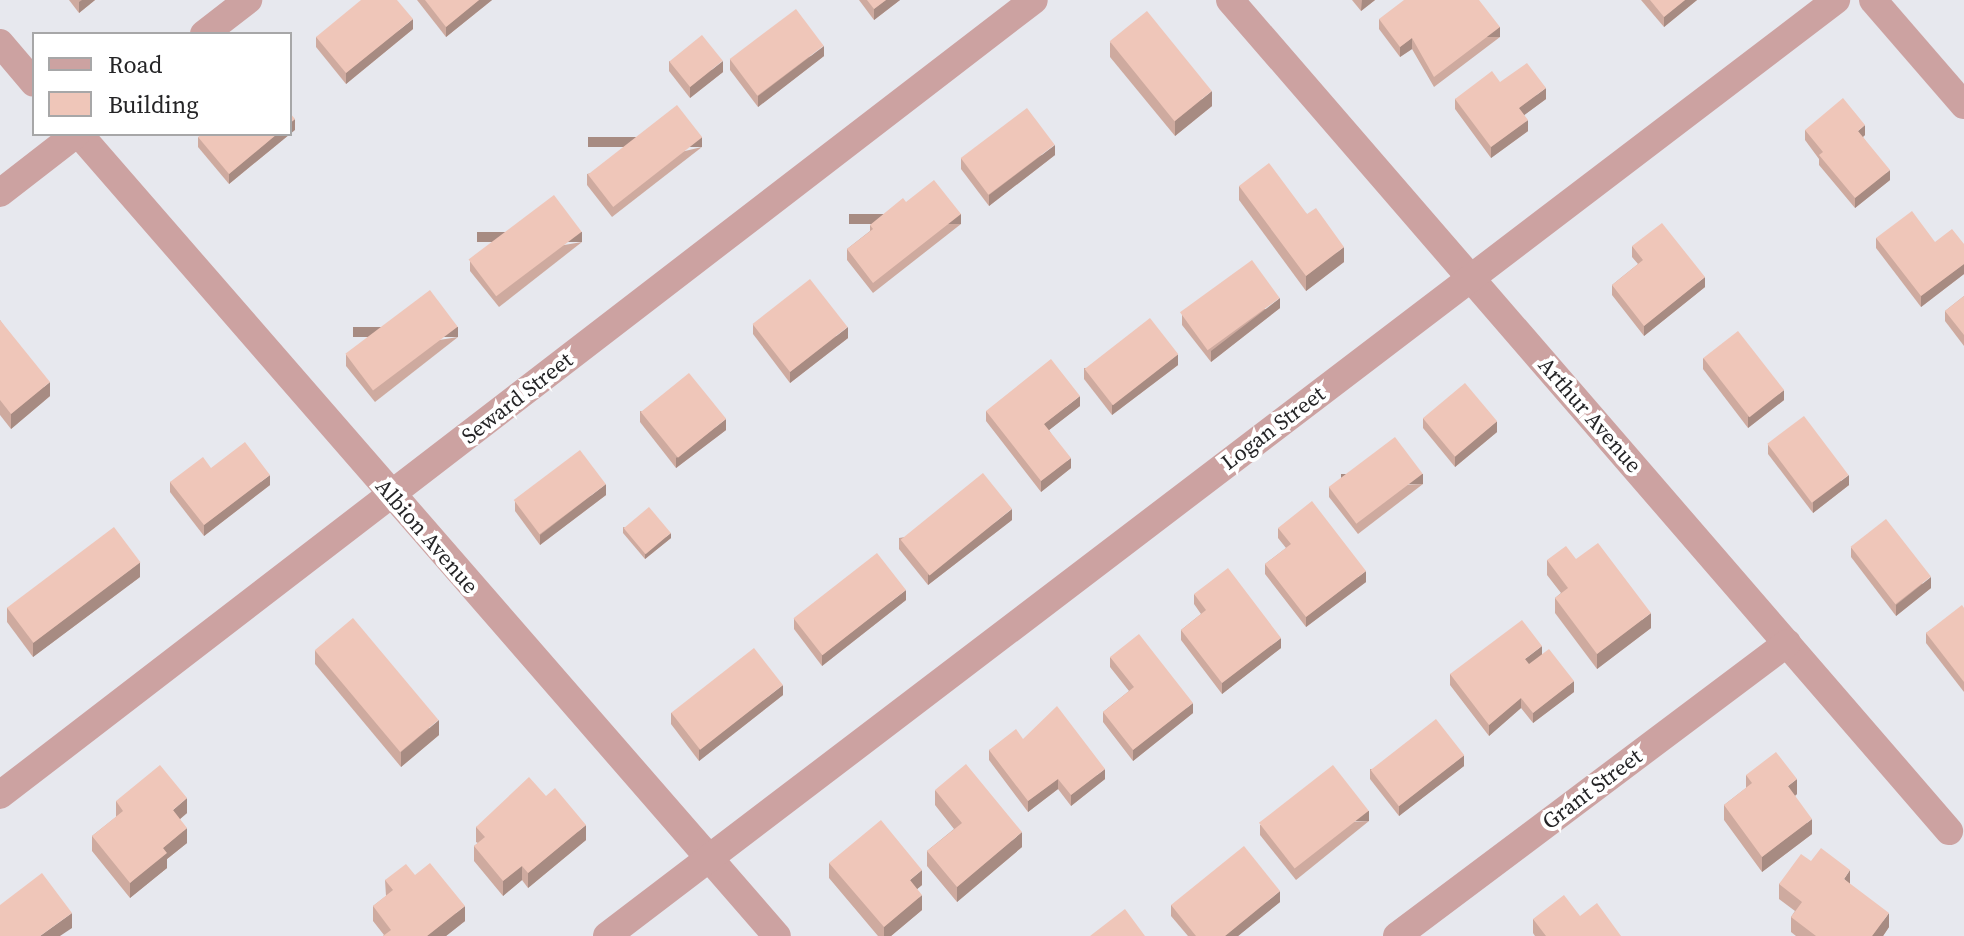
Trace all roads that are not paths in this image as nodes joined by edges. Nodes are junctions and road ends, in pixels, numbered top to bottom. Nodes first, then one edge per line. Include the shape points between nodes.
1 (248, 0) edge
2 (1034, 0) edge
3 (1230, 0) edge
4 (1836, 0) edge
5 (1873, 0) edge
6 (207, 32) edge
7 (0, 43) edge
8 (32, 81) edge
9 (1964, 105) edge
10 (74, 136) edge
11 (79, 136) edge
12 (0, 193) edge
13 (1471, 278) junction
14 (390, 495) junction
15 (1787, 643) junction
16 (0, 795) edge
17 (1949, 831) dead end
18 (710, 857) junction
19 (1410, 932) edge
20 (607, 936) edge
21 (777, 936) edge

1 - 6 street
2 - 14 street, Seward Street
3 - 13 street, Arthur Avenue
4 - 13 street, Logan Street
5 - 9 street
7 - 8 street
10 - 12 street
11 - 14 street, Albion Avenue
13 - 15 street, Arthur Avenue
13 - 18 street, Logan Street
14 - 16 street, Seward Street
14 - 18 street, Albion Avenue
15 - 17 street, Arthur Avenue
15 - 19 street, Grant Street
18 - 20 street, Logan Street
18 - 21 street, Albion Avenue

